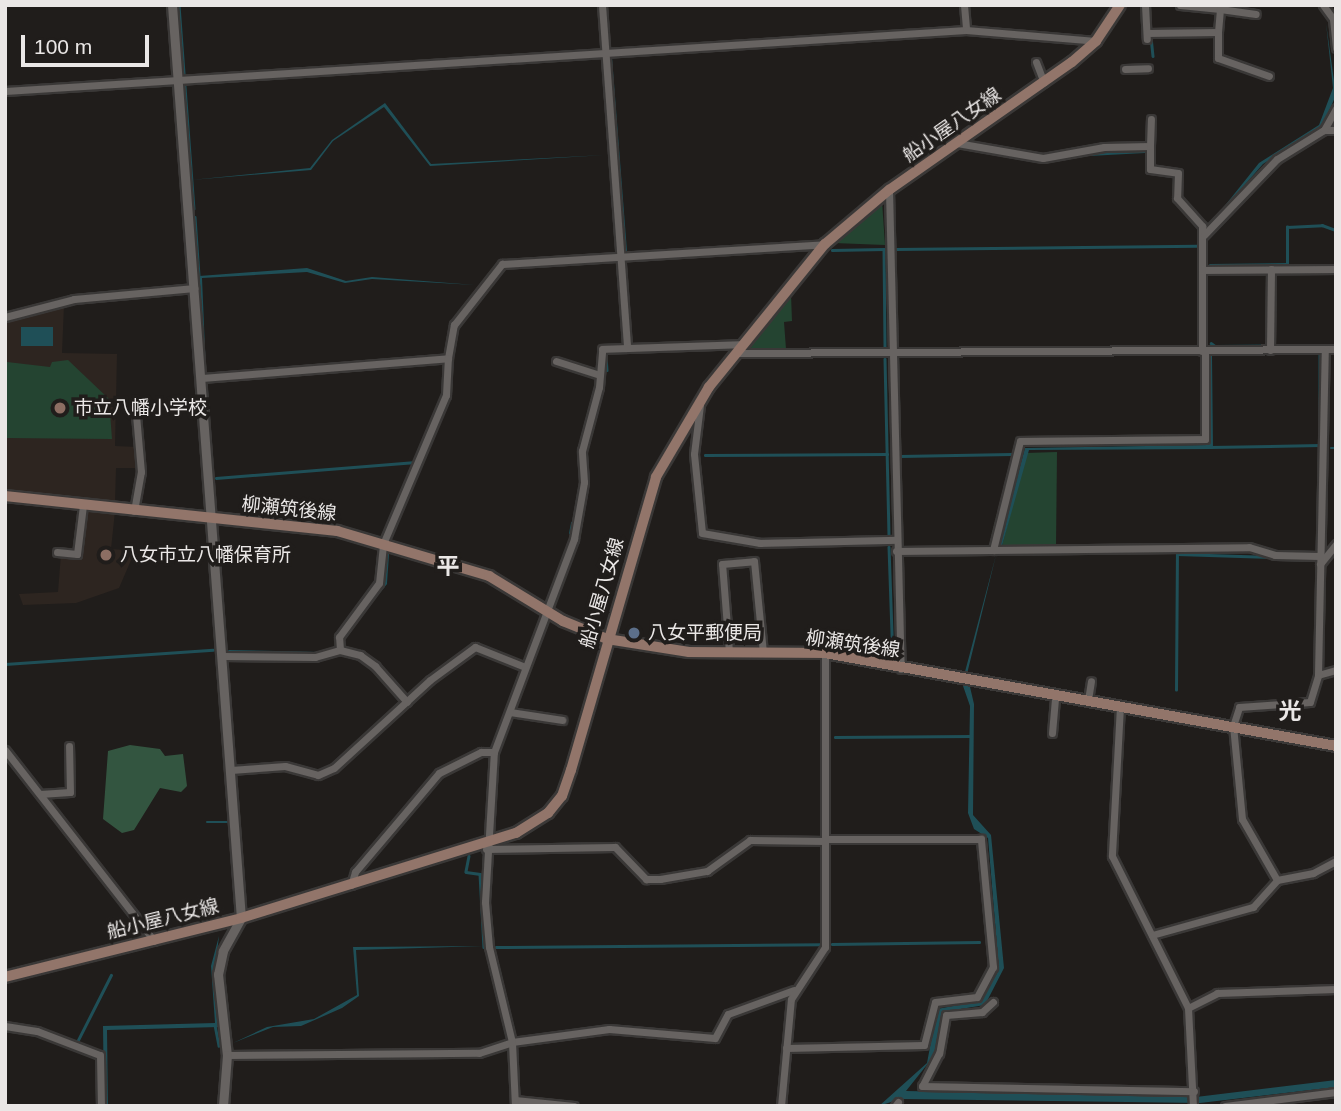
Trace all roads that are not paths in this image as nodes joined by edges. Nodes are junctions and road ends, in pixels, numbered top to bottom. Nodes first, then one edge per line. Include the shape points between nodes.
1 (172, 5) edge
2 (602, 5) edge
3 (964, 5) edge
4 (1120, 5) edge
5 (1145, 5) edge
6 (1180, 5) edge
7 (1323, 5) edge
8 (1234, 8) edge
9 (1220, 9) junction
10 (1256, 14) dead end
11 (967, 30) junction
12 (1218, 32) junction
13 (1096, 41) junction
14 (1336, 48) edge
15 (605, 53) junction
16 (1036, 62) dead end
17 (1149, 68) dead end
18 (1125, 69) dead end
19 (1269, 76) dead end
20 (178, 77) junction
21 (1044, 83) junction
22 (5, 91) edge
23 (1336, 108) edge
24 (1151, 119) dead end
25 (1324, 130) junction
26 (1336, 130) edge
27 (957, 143) junction
28 (1150, 146) junction
29 (889, 190) junction
30 (1204, 235) junction
31 (825, 244) junction
32 (620, 257) junction
33 (1336, 269) edge
34 (1202, 270) junction
35 (1270, 270) junction
36 (195, 288) junction
37 (5, 317) edge
38 (743, 344) junction
39 (627, 348) junction
40 (1325, 349) junction
41 (1336, 349) edge
42 (1270, 350) junction
43 (1203, 351) junction
44 (736, 353) junction
45 (891, 354) junction
46 (448, 358) junction
47 (556, 361) dead end
48 (600, 375) junction
49 (201, 378) junction
50 (699, 401) junction
51 (135, 403) dead end
52 (5, 496) edge
53 (83, 505) junction
54 (134, 511) junction
55 (212, 519) junction
56 (895, 540) junction
57 (383, 544) junction
58 (1336, 544) edge
59 (993, 550) junction
60 (895, 551) junction
61 (57, 552) dead end
62 (1319, 556) junction
63 (1319, 565) junction
64 (546, 610) junction
65 (607, 639) junction
66 (340, 650) junction
67 (729, 652) junction
68 (763, 652) junction
69 (825, 653) junction
70 (222, 656) junction
71 (525, 667) junction
72 (901, 669) junction
73 (1336, 670) edge
74 (1318, 675) junction
75 (1091, 681) dead end
76 (1055, 695) junction
77 (1088, 700) junction
78 (407, 702) junction
79 (1120, 706) junction
80 (510, 712) junction
81 (562, 720) dead end
82 (1233, 726) junction
83 (1052, 733) dead end
84 (69, 746) dead end
85 (1336, 746) edge
86 (5, 750) edge
87 (494, 752) junction
88 (231, 770) junction
89 (40, 794) junction
90 (825, 840) junction
91 (487, 846) junction
92 (1336, 861) edge
93 (1277, 880) junction
94 (351, 885) junction
95 (241, 918) junction
96 (1152, 935) junction
97 (154, 941) junction
98 (5, 977) edge
99 (1336, 989) edge
100 (794, 990) junction
101 (993, 1002) dead end
102 (1188, 1008) junction
103 (5, 1026) edge
104 (512, 1042) junction
105 (786, 1048) junction
106 (227, 1055) junction
107 (1194, 1091) junction
108 (1336, 1092) edge
109 (515, 1103) edge
110 (101, 1106) edge
111 (223, 1106) edge
112 (573, 1106) edge
113 (781, 1106) edge
114 (1193, 1106) edge
115 (1225, 1106) edge

1 - 20 street
2 - 15 street
3 - 11 street
4 - 13 main road, 船小屋八女線
5 - 12 street via 1147,36
6 - 9 street
7 - 14 street via 1333,19
8 - 9 street
8 - 10 street
9 - 12 street
11 - 13 street
11 - 15 street
12 - 19 street via 1218,58
13 - 21 main road, 船小屋八女線
15 - 20 street
15 - 32 street
16 - 21 street
17 - 18 street
20 - 22 street
20 - 36 street
21 - 27 main road, 船小屋八女線
23 - 25 street
24 - 28 street
25 - 26 street
25 - 30 street via 1277,159
27 - 28 street via 1042,158 1104,147
27 - 29 main road, 船小屋八女線
28 - 30 street via 1150,169 1178,173 1177,198 1202,226
29 - 31 main road, 船小屋八女線
29 - 45 street
30 - 34 street
31 - 32 street
31 - 38 main road, 船小屋八女線
32 - 39 street
32 - 46 street via 502,264 454,325
33 - 35 street
34 - 35 street
34 - 43 street
35 - 42 street
36 - 37 street via 74,299
36 - 49 street
38 - 39 street
38 - 44 main road, 船小屋八女線
39 - 48 street via 602,349
40 - 41 street
40 - 42 street
40 - 62 street via 1326,452
42 - 43 street
43 - 45 street
43 - 59 street via 1205,439 1020,441
44 - 45 street
44 - 50 main road, 船小屋八女線
45 - 56 street
46 - 49 street
46 - 57 street via 446,395
47 - 48 street
48 - 64 street via 582,452 584,482 574,516 575,539
49 - 55 street
50 - 56 street via 694,454 702,533 760,543
50 - 65 main road, 船小屋八女線 via 656,477
51 - 54 street via 141,472
52 - 53 main road, 柳瀬筑後線
53 - 54 main road, 柳瀬筑後線
53 - 61 street via 77,554
54 - 55 main road, 柳瀬筑後線
55 - 57 main road, 柳瀬筑後線 via 337,531
55 - 70 street
56 - 60 street
57 - 64 main road, 柳瀬筑後線 via 489,576
57 - 66 street via 379,583 339,637
58 - 63 street
59 - 60 street
59 - 62 street via 1249,547 1275,555
60 - 72 street
62 - 63 street
63 - 74 street
64 - 65 main road, 柳瀬筑後線
64 - 71 street
65 - 67 main road, 柳瀬筑後線 via 689,652
65 - 91 main road, 船小屋八女線 via 562,796 536,823
66 - 70 street via 315,657
66 - 78 street via 360,655 375,666
67 - 68 main road, 柳瀬筑後線
67 - 68 street via 722,564 754,561
68 - 69 main road, 柳瀬筑後線
69 - 72 main road, 柳瀬筑後線
69 - 90 street
70 - 88 street
71 - 78 street via 475,648
71 - 80 street
72 - 76 main road, 柳瀬筑後線
73 - 74 street
74 - 82 street via 1310,702 1239,707
75 - 77 street
76 - 77 main road, 柳瀬筑後線
76 - 83 street
77 - 79 main road, 柳瀬筑後線
78 - 88 street via 359,748 318,775 285,766
79 - 82 main road, 柳瀬筑後線
79 - 96 street via 1112,856
80 - 81 street
80 - 87 street
82 - 85 main road, 柳瀬筑後線
82 - 93 street via 1242,819
84 - 89 street via 70,792
86 - 89 street
87 - 91 street
87 - 94 street via 481,752 439,773 355,872
88 - 95 street
89 - 97 street
90 - 91 street via 750,840 707,871 660,879 646,878 615,847
90 - 100 street via 825,947
90 - 105 street via 981,839 993,967 977,997 935,1002 924,1045
91 - 94 main road, 船小屋八女線
91 - 104 street via 489,947
92 - 93 street via 1313,873
93 - 96 street via 1253,907
94 - 95 main road, 船小屋八女線
95 - 97 main road, 船小屋八女線
95 - 106 street via 223,951 218,974
96 - 102 street
97 - 98 main road, 船小屋八女線
99 - 102 street via 1217,993
100 - 104 street via 728,1014 715,1038 609,1029
100 - 105 street
101 - 107 street via 982,1012 946,1016 939,1053 922,1086
102 - 107 street
103 - 110 street via 37,1031 100,1055
104 - 106 street via 479,1053
104 - 109 street
105 - 113 street
106 - 111 street
107 - 114 street
108 - 115 street
109 - 112 street

